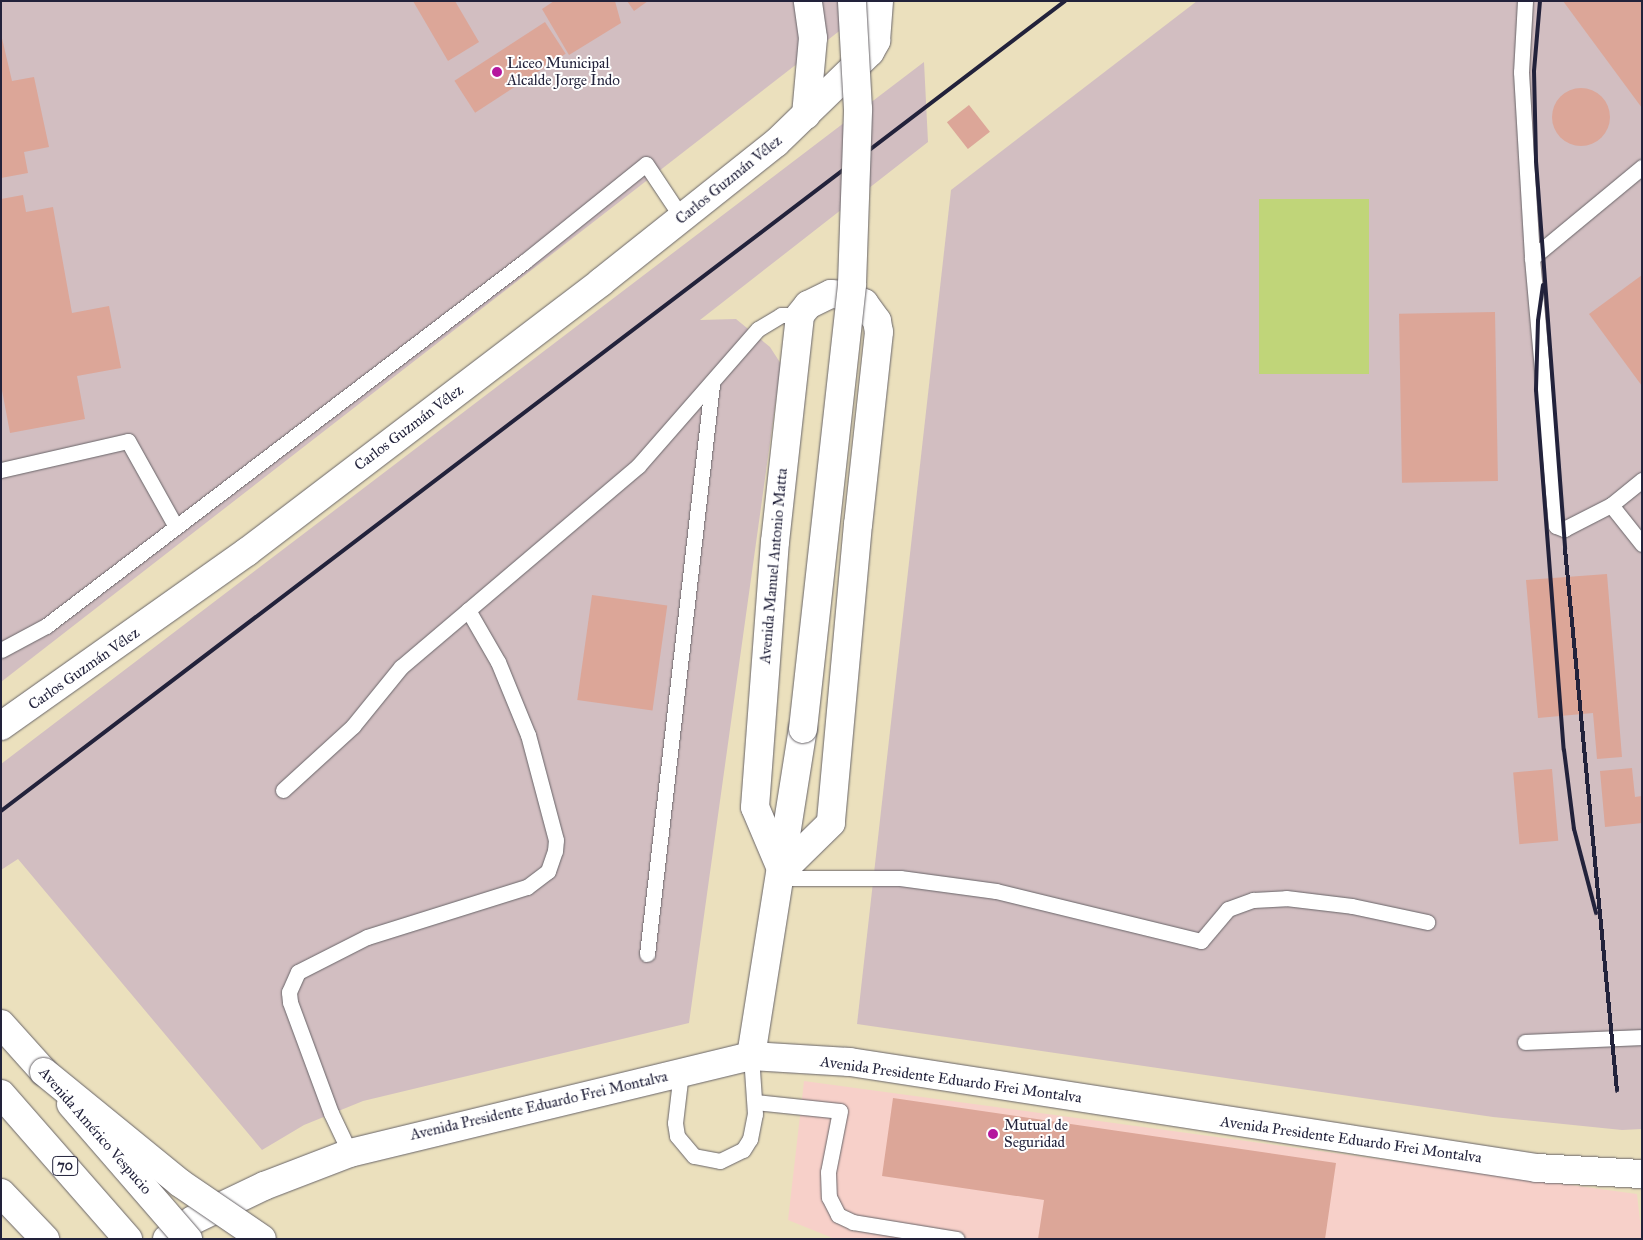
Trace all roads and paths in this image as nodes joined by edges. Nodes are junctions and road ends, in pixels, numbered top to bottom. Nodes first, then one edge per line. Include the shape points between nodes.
1 (808, 1) edge
2 (852, 1) edge
3 (878, 1) edge
4 (1525, 1) edge
5 (806, 115) junction
6 (1642, 167) edge
7 (682, 218) junction
8 (1532, 258) junction
9 (800, 315) junction
10 (712, 384) junction
11 (1, 470) edge
12 (1642, 480) edge
13 (1611, 505) junction
14 (176, 527) junction
15 (1642, 544) edge
16 (468, 610) junction
17 (1, 650) edge
18 (1, 726) edge
19 (284, 790) dead end
20 (781, 875) junction
21 (1427, 922) dead end
22 (647, 954) dead end
23 (1, 1024) edge
24 (1642, 1037) edge
25 (1525, 1042) dead end
26 (751, 1056) junction
27 (44, 1072) junction
28 (681, 1072) junction
29 (1, 1094) edge
30 (755, 1102) junction
31 (350, 1153) junction
32 (1642, 1174) edge
33 (1, 1193) edge
34 (45, 1239) edge
35 (128, 1239) edge
36 (166, 1239) edge
37 (188, 1239) edge
38 (262, 1239) edge
39 (957, 1239) edge

1 - 5 main road via 813,38
2 - 20 main road, bridge via 858,109 852,284 803,729
3 - 5 main road via 876,41 870,52
4 - 8 lane via 1521,72
5 - 7 main road, Carlos Guzmán Vélez
6 - 8 lane
7 - 14 lane via 646,164 524,262
7 - 18 main road, Carlos Guzmán Vélez via 247,552
8 - 13 lane via 1556,526 1564,529
9 - 10 lane via 781,315 758,328
9 - 20 main road, Avenida Manuel Antonio Matta via 785,437 755,807
9 - 20 main road via 819,298 844,294 855,298 871,312 879,332 831,823
10 - 16 lane via 638,466
10 - 22 lane
11 - 14 lane via 128,441
12 - 13 lane
13 - 15 lane
14 - 17 lane via 46,626
16 - 19 lane via 401,667 353,726
16 - 31 lane via 498,662 528,735 556,840 556,851 548,871 527,887 367,936 307,966 292,982 290,1002 331,1113
20 - 21 lane via 900,878 996,891 1201,941 1228,908 1253,900 1286,898 1342,905
20 - 26 main road
23 - 27 main road, Avenida Américo Vespucio
24 - 25 lane
26 - 28 main road, Avenida Presidente Eduardo Frei Montalva
26 - 30 lane
26 - 32 main road, Avenida Presidente Eduardo Frei Montalva via 850,1062 1537,1168
27 - 37 main road, Avenida Américo Vespucio, bridge
27 - 38 main road, bridge via 192,1192
28 - 30 lane via 675,1123 677,1136 694,1156 720,1162 743,1150 753,1126
28 - 31 main road, Avenida Presidente Eduardo Frei Montalva
29 - 35 main road, 70
30 - 39 lane via 840,1111 828,1172 829,1198 838,1215 853,1222
31 - 36 main road, Avenida Presidente Eduardo Frei Montalva via 264,1186 193,1220
33 - 34 main road

